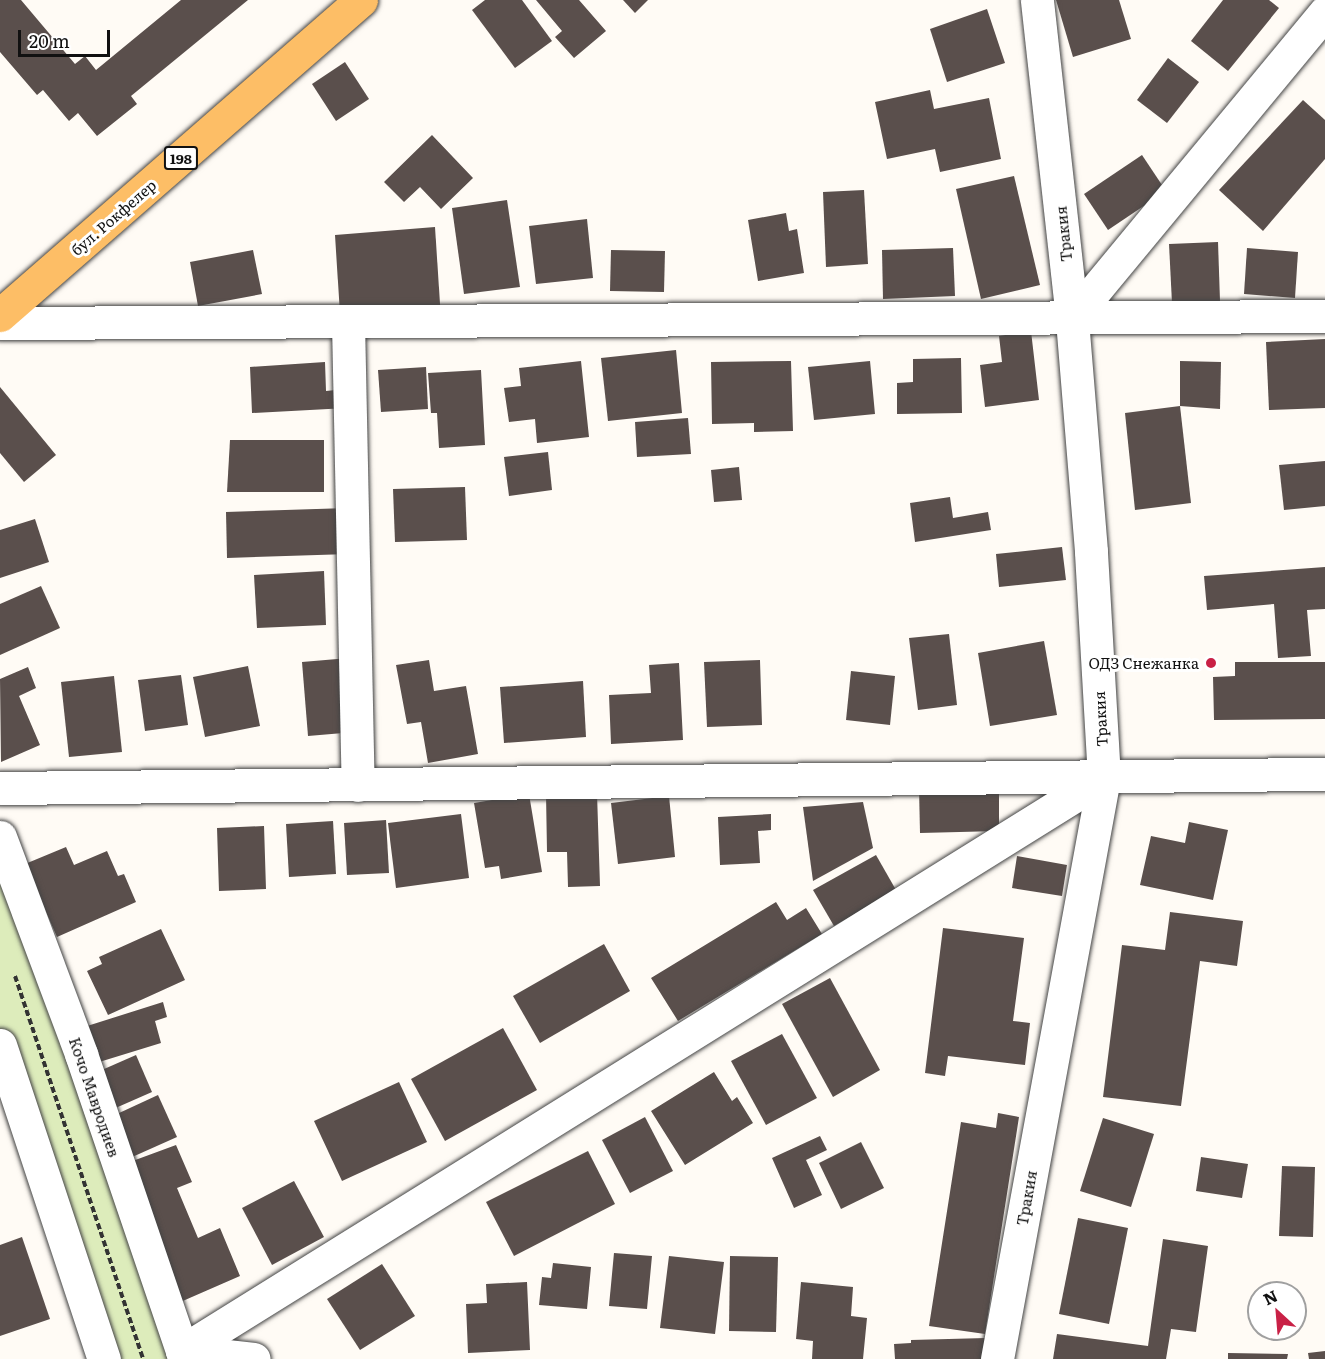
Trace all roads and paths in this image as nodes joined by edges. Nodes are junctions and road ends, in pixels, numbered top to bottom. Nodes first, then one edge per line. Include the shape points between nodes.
1 (362, 0) edge
2 (1037, 0) edge
3 (1325, 12) edge
4 (0, 315) edge
5 (1325, 316) edge
6 (1072, 318) junction
7 (348, 322) junction
8 (0, 323) edge
9 (1325, 774) edge
10 (1104, 778) junction
11 (358, 785) junction
12 (0, 788) edge
13 (0, 837) edge
14 (11, 966) dead end
15 (0, 1045) edge
16 (81, 1054) junction
17 (45, 1067) junction
18 (12, 1080) junction
19 (184, 1355) edge
20 (104, 1359) edge
21 (143, 1359) edge
22 (254, 1359) edge
23 (997, 1359) edge

1 - 4 main road, бул. Рокфелер / 198
2 - 6 street, Тракия
3 - 6 street
5 - 6 street
6 - 7 street
6 - 10 street, Тракия
7 - 8 street
7 - 11 street
9 - 10 street
10 - 11 street
10 - 19 street
10 - 23 street, Тракия
11 - 12 street
13 - 16 street, Кочо Мавродиев
14 - 17 path
15 - 18 street
16 - 17 path
16 - 19 street, Кочо Мавродиев
17 - 18 path
17 - 21 path
18 - 20 street
19 - 22 street

